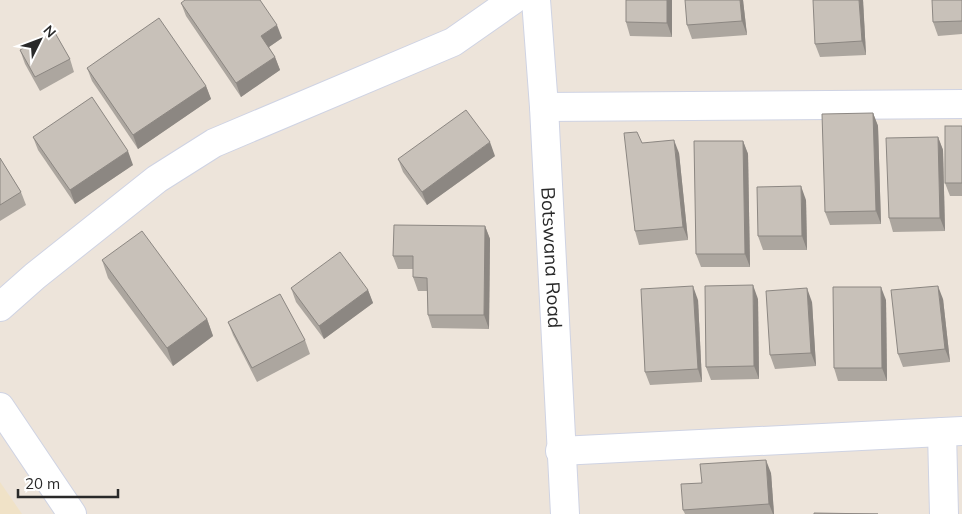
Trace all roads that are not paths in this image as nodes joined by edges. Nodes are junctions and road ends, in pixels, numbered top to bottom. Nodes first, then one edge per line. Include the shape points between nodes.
1 (513, 0) edge
2 (536, 0) edge
3 (962, 104) edge
4 (544, 107) junction
5 (0, 307) edge
6 (0, 407) edge
7 (952, 432) edge
8 (560, 451) junction
9 (72, 514) edge
10 (564, 514) edge
11 (944, 514) edge

1 - 5 street via 452,42 214,143 157,178
2 - 4 street, Botswana Road
3 - 4 street
4 - 8 street, Botswana Road
6 - 9 street
7 - 8 street
7 - 11 street
8 - 10 street, Botswana Road

